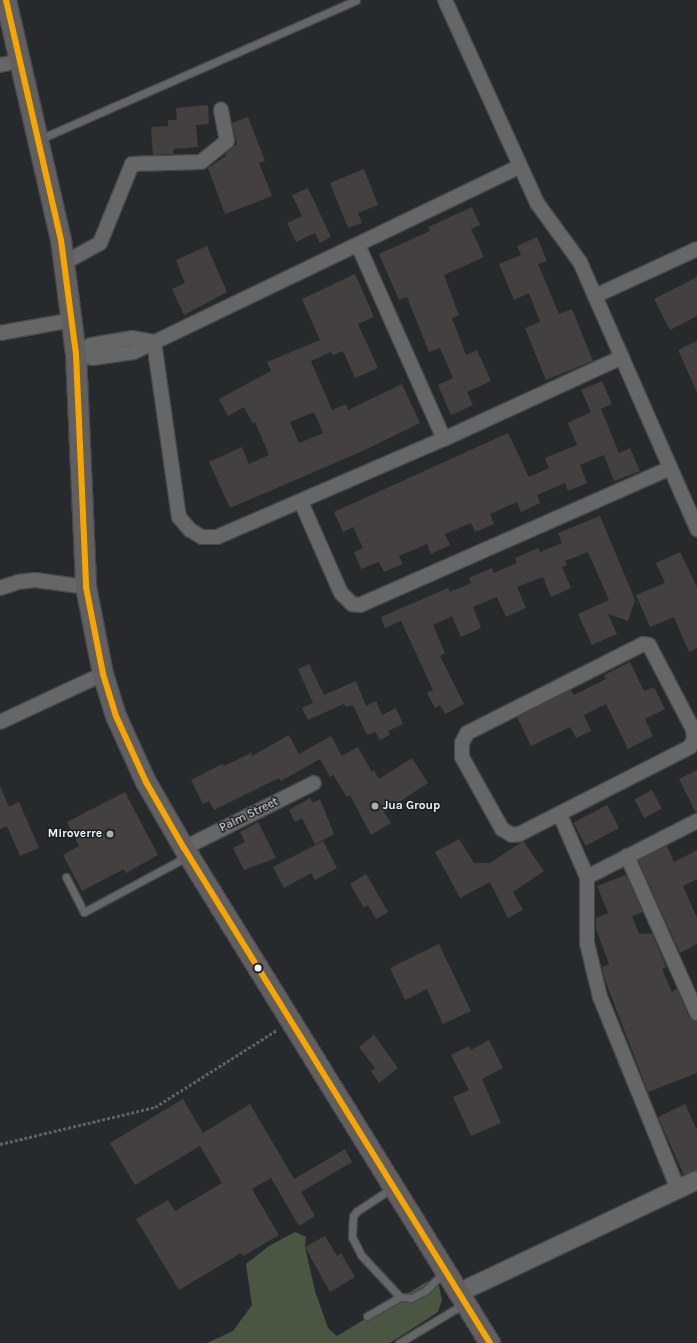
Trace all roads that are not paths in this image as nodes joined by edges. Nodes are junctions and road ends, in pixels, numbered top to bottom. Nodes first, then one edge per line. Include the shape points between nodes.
1 (6, 0) edge
2 (356, 0) edge
3 (445, 0) edge
4 (20, 61) junction
5 (0, 65) edge
6 (221, 110) dead end
7 (38, 140) junction
8 (520, 166) junction
9 (358, 245) junction
10 (697, 249) edge
11 (64, 263) junction
12 (595, 296) junction
13 (72, 320) junction
14 (0, 332) edge
15 (154, 342) junction
16 (76, 354) junction
17 (622, 357) junction
18 (444, 439) junction
19 (670, 468) junction
20 (301, 502) junction
21 (697, 529) edge
22 (86, 587) junction
23 (0, 588) edge
24 (103, 674) junction
25 (0, 722) edge
26 (314, 783) dead end
27 (560, 814) junction
28 (697, 821) edge
29 (187, 851) junction
30 (627, 856) junction
31 (587, 876) junction
32 (66, 877) dead end
33 (697, 1013) edge
34 (697, 1180) edge
35 (394, 1187) junction
36 (678, 1189) junction
37 (445, 1271) junction
38 (400, 1297) junction
39 (461, 1298) junction
40 (366, 1316) dead end
41 (399, 1343) edge
42 (490, 1343) edge

1 - 4 main road
2 - 7 lane
3 - 8 street
4 - 5 street
4 - 7 main road
6 - 11 street via 227,141 201,162 132,164 100,243
7 - 11 main road
8 - 9 street
8 - 12 street via 537,203 580,262
9 - 15 street
9 - 18 street
10 - 12 street
11 - 13 main road
12 - 17 street
13 - 14 street
13 - 16 main road
15 - 16 street via 134,352 93,358
15 - 20 street via 171,448 176,503 179,517 190,530 202,537 217,537
16 - 22 main road
17 - 18 street
17 - 19 street
18 - 20 street
19 - 20 street via 360,605 352,604 341,593
19 - 21 street
22 - 23 street via 35,580
22 - 24 main road
24 - 25 street
24 - 29 main road via 116,716 146,782
26 - 29 street, Palm Street
27 - 27 street via 519,834 512,835 502,829 462,757 462,743 467,733 636,646 649,645 693,728 694,738 690,747
27 - 31 street
28 - 30 street
29 - 32 lane via 84,912
29 - 35 main road
30 - 31 street
30 - 33 street
31 - 36 street via 587,943 600,997
34 - 36 street
35 - 37 main road
35 - 38 lane via 357,1210 351,1225 352,1237 358,1252
36 - 39 street
37 - 38 lane via 425,1291 411,1298
37 - 39 main road
38 - 40 lane
39 - 41 lane
39 - 42 main road

